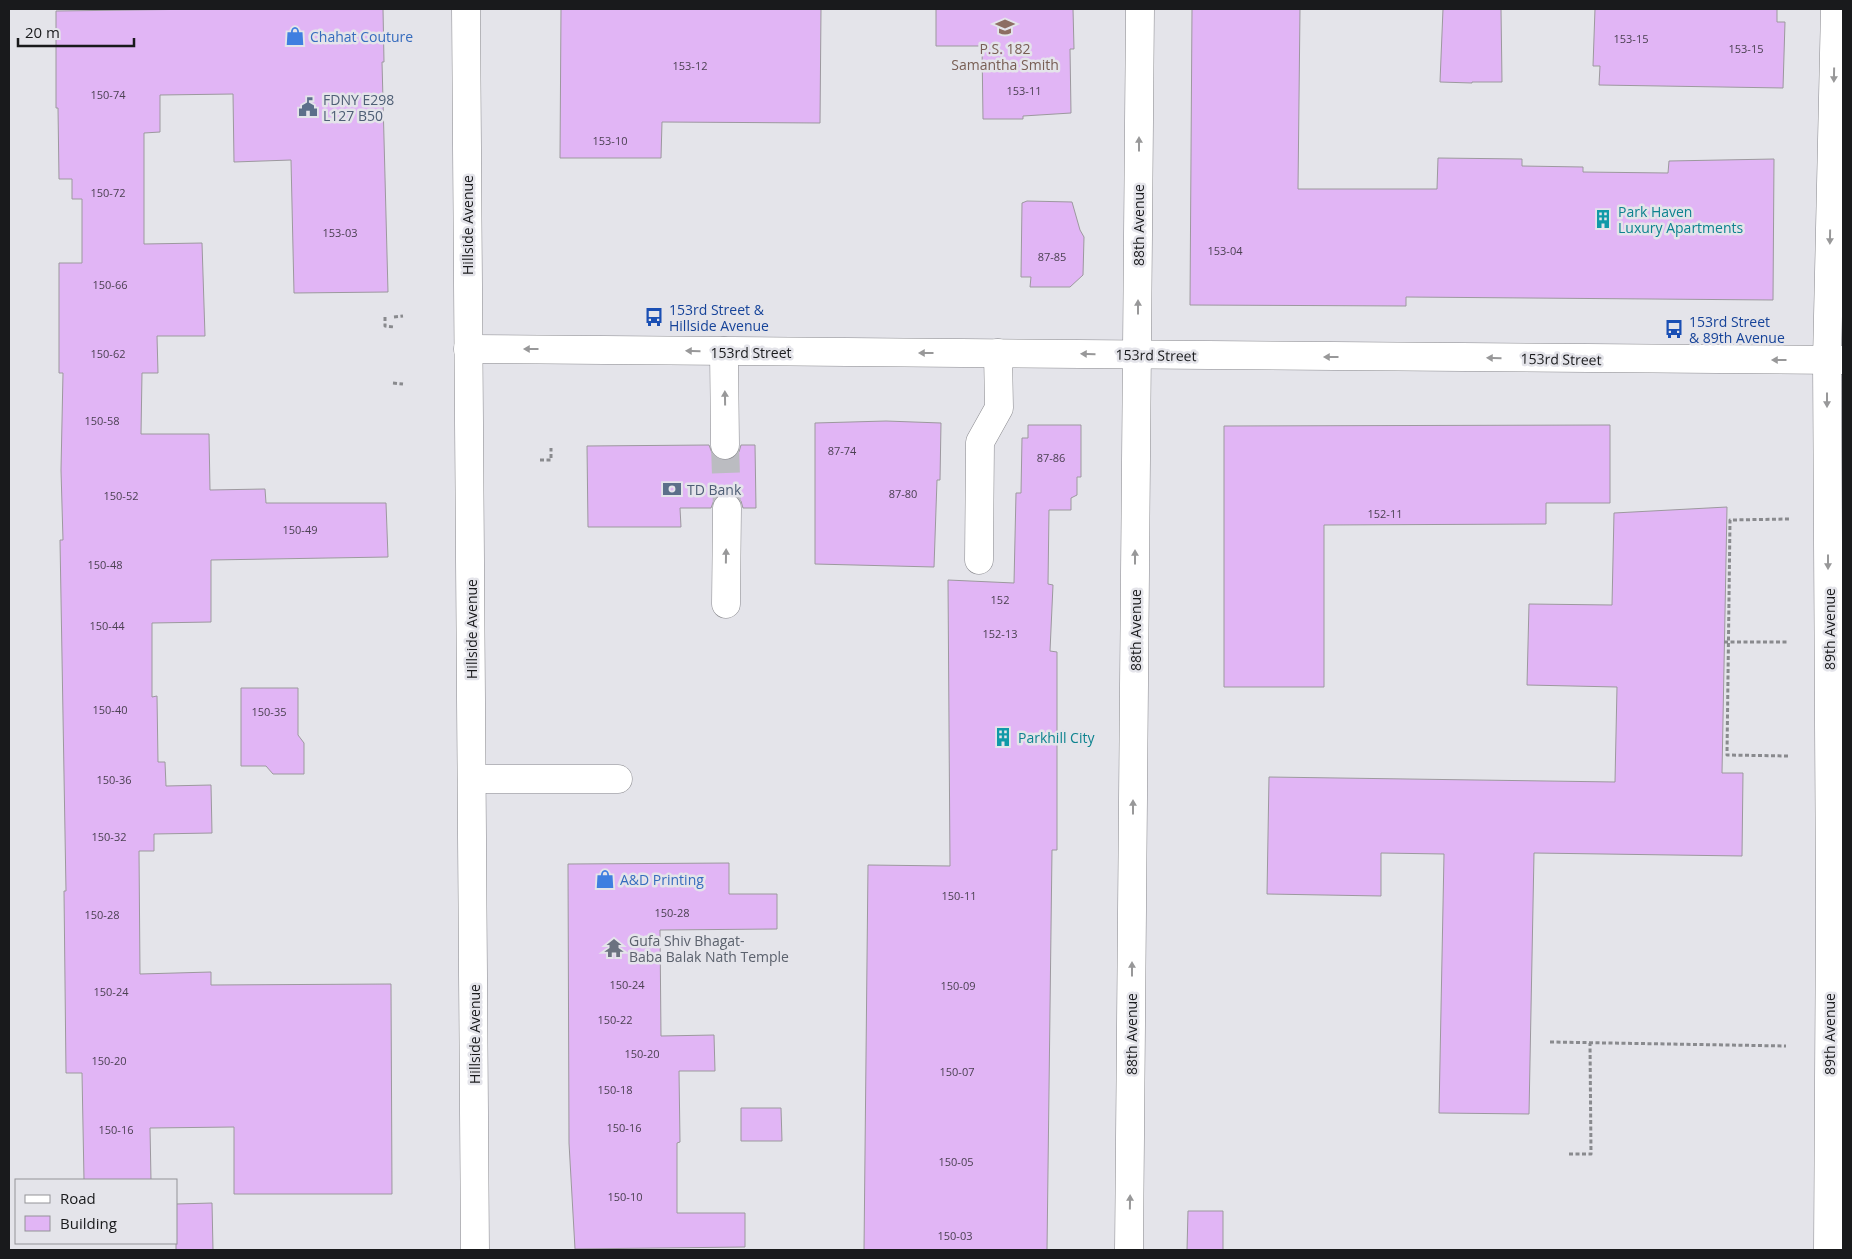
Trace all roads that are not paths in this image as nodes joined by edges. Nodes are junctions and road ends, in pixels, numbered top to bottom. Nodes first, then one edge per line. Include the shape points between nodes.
1 (466, 9) edge
2 (1140, 9) edge
3 (1836, 9) edge
4 (468, 349) junction
5 (724, 352) junction
6 (998, 353) junction
7 (1137, 355) junction
8 (1835, 360) edge
9 (725, 445) tunnel mouth
10 (727, 508) tunnel mouth
11 (979, 560) dead end
12 (726, 604) dead end
13 (472, 779) junction
14 (618, 779) dead end
15 (475, 1250) edge
16 (1130, 1250) edge
17 (1828, 1250) edge

1 - 4 street, Hillside Avenue
7 -> 2 street, 88th Avenue
3 -> 8 street, 89th Avenue
5 -> 4 street, 153rd Street
4 - 13 street, Hillside Avenue
6 -> 5 street, 153rd Street
9 -> 5 street
7 -> 6 street, 153rd Street
6 - 11 street via 999,408 980,442
8 -> 7 street, 153rd Street
16 -> 7 street, 88th Avenue
8 -> 17 street, 89th Avenue
12 -> 10 street
13 - 14 street
13 - 15 street, Hillside Avenue

